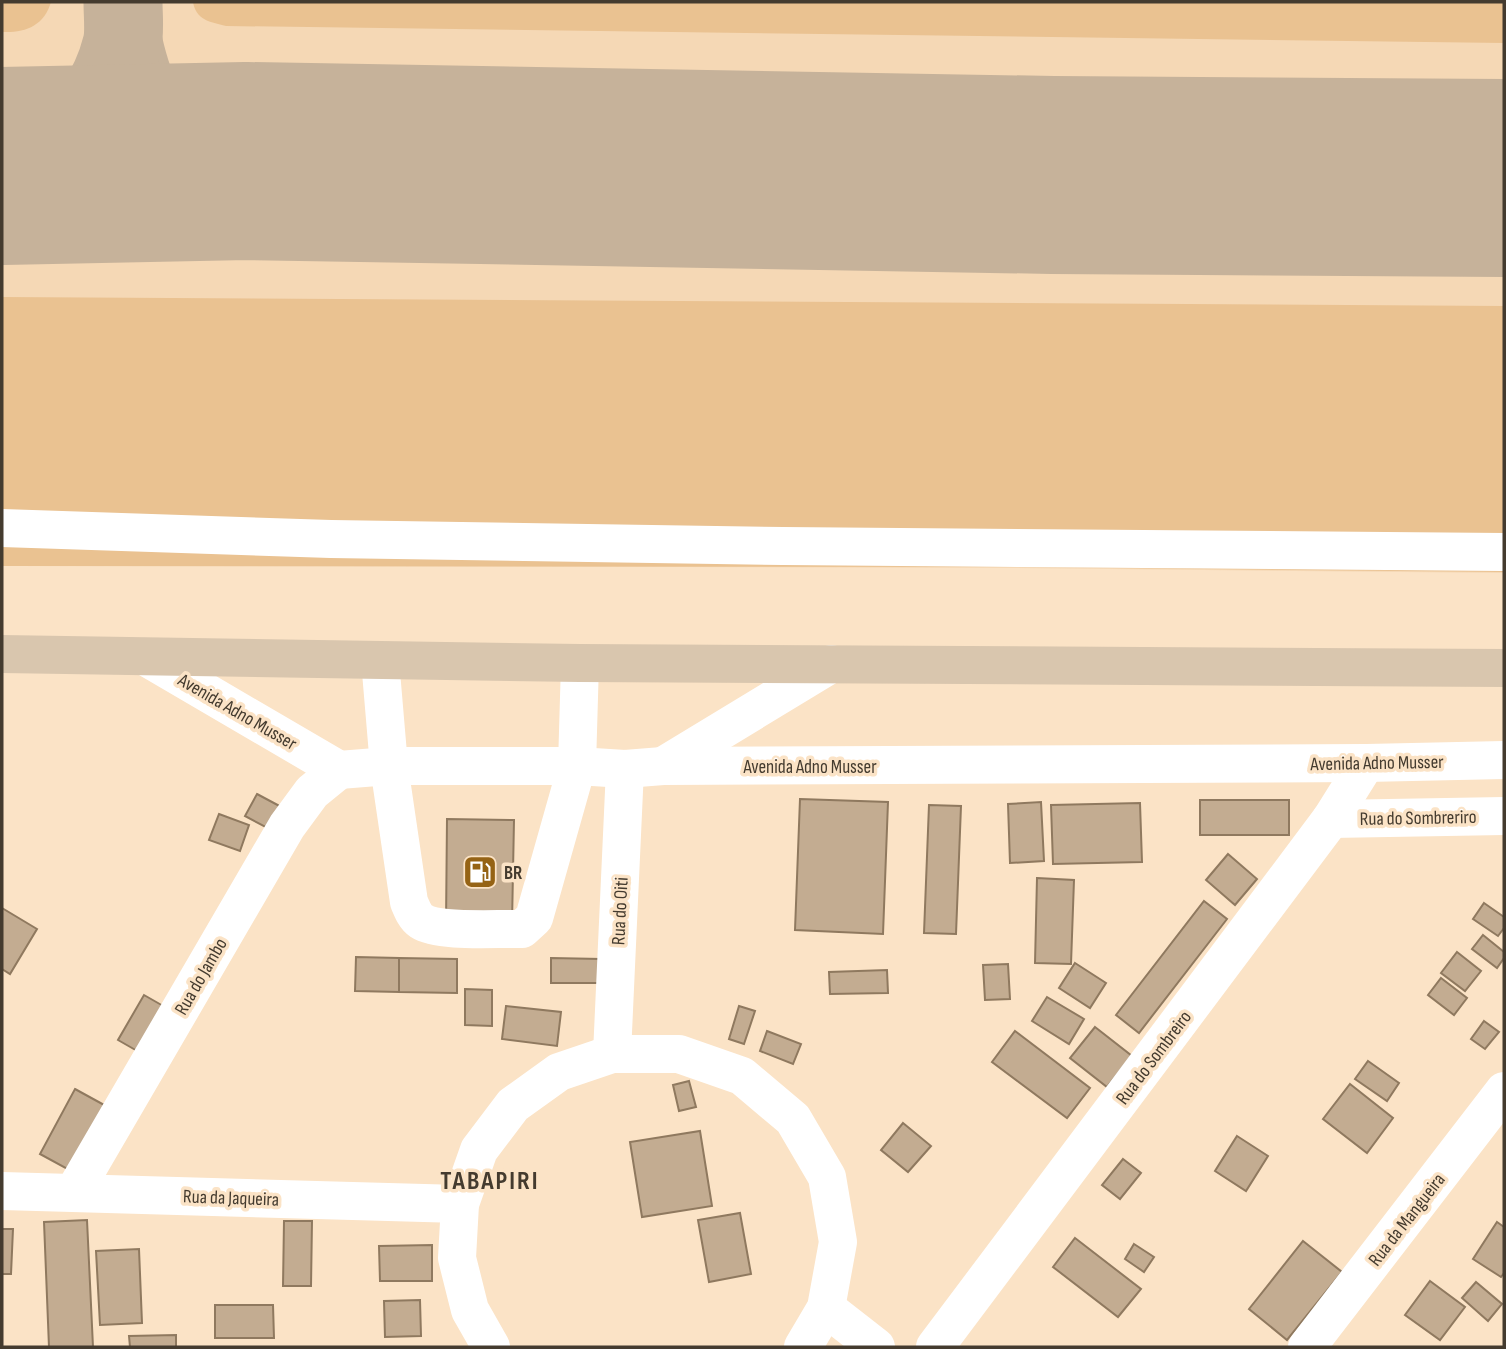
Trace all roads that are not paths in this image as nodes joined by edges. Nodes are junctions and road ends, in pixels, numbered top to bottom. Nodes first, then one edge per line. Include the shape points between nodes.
1 (2, 528) edge
2 (1504, 552) edge
3 (2, 654) edge
4 (146, 657) junction
5 (380, 660) junction
6 (580, 663) junction
7 (831, 664) junction
8 (1504, 668) edge
9 (1504, 760) edge
10 (1366, 763) junction
11 (389, 766) junction
12 (577, 766) junction
13 (663, 766) junction
14 (339, 769) junction
15 (625, 769) junction
16 (1504, 816) edge
17 (1331, 819) junction
18 (612, 1054) junction
19 (1504, 1091) edge
20 (2, 1191) edge
21 (74, 1192) junction
22 (460, 1204) junction
23 (826, 1308) junction
24 (491, 1347) edge
25 (803, 1347) edge
26 (876, 1347) edge
27 (935, 1347) edge
28 (1307, 1347) edge

1 - 2 street via 783,546
3 - 4 main road
4 - 5 main road
4 - 14 street, Avenida Adno Musser
5 - 6 main road
5 - 11 street
6 - 7 main road
6 - 12 street
7 - 8 main road
7 - 13 street
9 - 10 street, Avenida Adno Musser
10 - 13 street, Avenida Adno Musser
10 - 17 street, Rua do Sombreiro
11 - 12 street, Avenida Adno Musser
11 - 12 street via 409,902 415,915 438,928 508,929 522,929 534,918
11 - 14 street, Avenida Adno Musser
12 - 15 street, Avenida Adno Musser
13 - 15 street, Avenida Adno Musser
14 - 21 street, Rua do Jambo via 312,792 287,826
15 - 18 street, Rua do Oiti
16 - 17 street, Rua do Sombreriro
17 - 27 street, Rua do Sombreiro
18 - 22 street via 559,1072 513,1105 479,1150
18 - 23 street via 679,1054 742,1076 793,1119 827,1177 838,1242
19 - 28 street, Rua da Mangueira
20 - 21 street, Rua da Jaqueira
21 - 22 street, Rua da Jaqueira
22 - 24 street via 457,1258 470,1310
23 - 25 street
23 - 26 street

